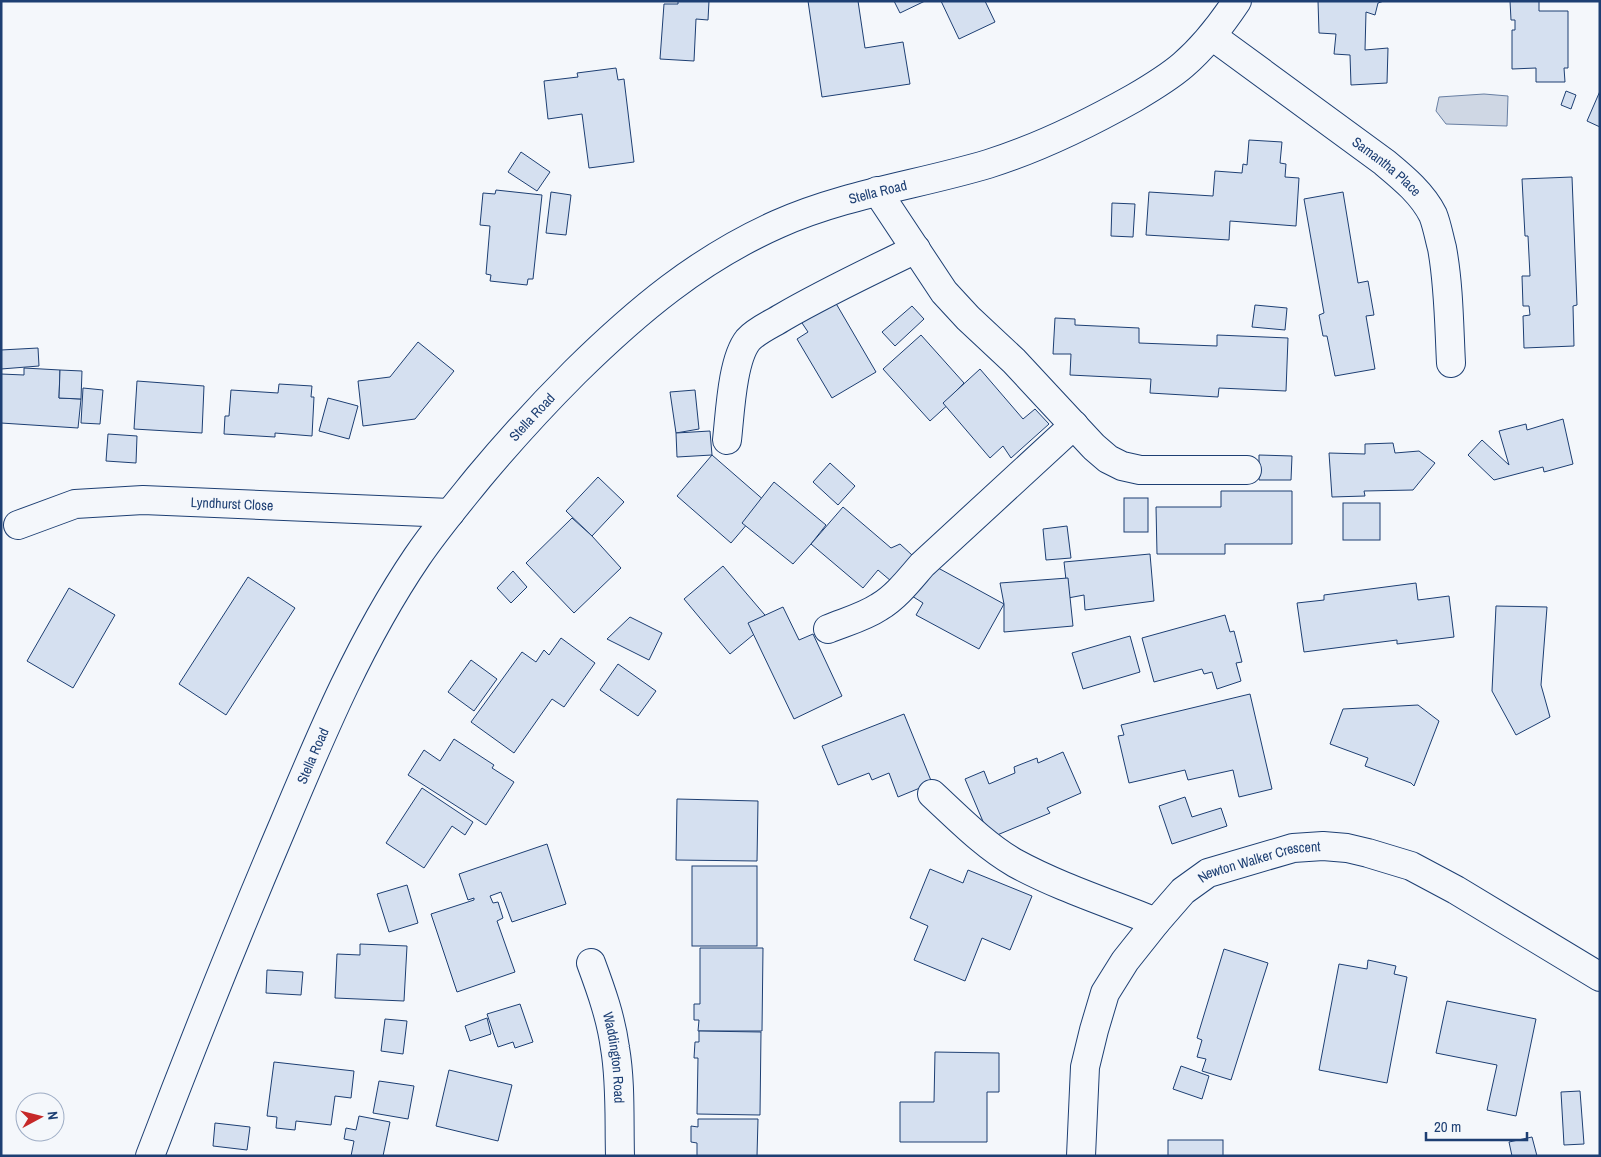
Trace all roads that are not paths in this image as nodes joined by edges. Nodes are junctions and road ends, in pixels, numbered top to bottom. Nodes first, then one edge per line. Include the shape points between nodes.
1 (1237, 1) edge
2 (1212, 36) junction
3 (877, 191) junction
4 (916, 249) junction
5 (1451, 363) dead end
6 (1074, 425) junction
7 (727, 440) dead end
8 (1247, 470) dead end
9 (450, 513) junction
10 (18, 525) dead end
11 (828, 629) dead end
12 (932, 794) dead end
13 (1156, 922) junction
14 (591, 962) dead end
15 (1600, 977) edge
16 (150, 1156) edge
17 (620, 1156) edge
18 (1082, 1156) edge

1 - 2 street, Stella Road
2 - 3 street, Stella Road via 1167,78 1098,118 1040,145 989,163
2 - 5 street, Samantha Place via 1384,162 1418,193 1432,214 1445,263
3 - 4 street
3 - 9 street, Stella Road via 777,224 700,265 614,334 538,408
4 - 6 street via 944,292
4 - 7 street via 810,301 748,340 734,380
6 - 8 street via 1108,459 1122,466 1140,470
6 - 11 street via 922,565 891,598 864,615
9 - 10 street, Lyndhurst Close via 143,500 75,504
9 - 16 street, Stella Road via 416,558 380,617 318,738 210,1000
12 - 13 street via 984,842 1014,862
13 - 15 street, Newton Walker Crescent via 1183,891 1208,873 1293,848 1347,848 1411,866
13 - 18 street, Newton Walker Crescent via 1125,961 1105,994 1085,1067
14 - 17 street, Waddington Road via 606,1006 615,1048

